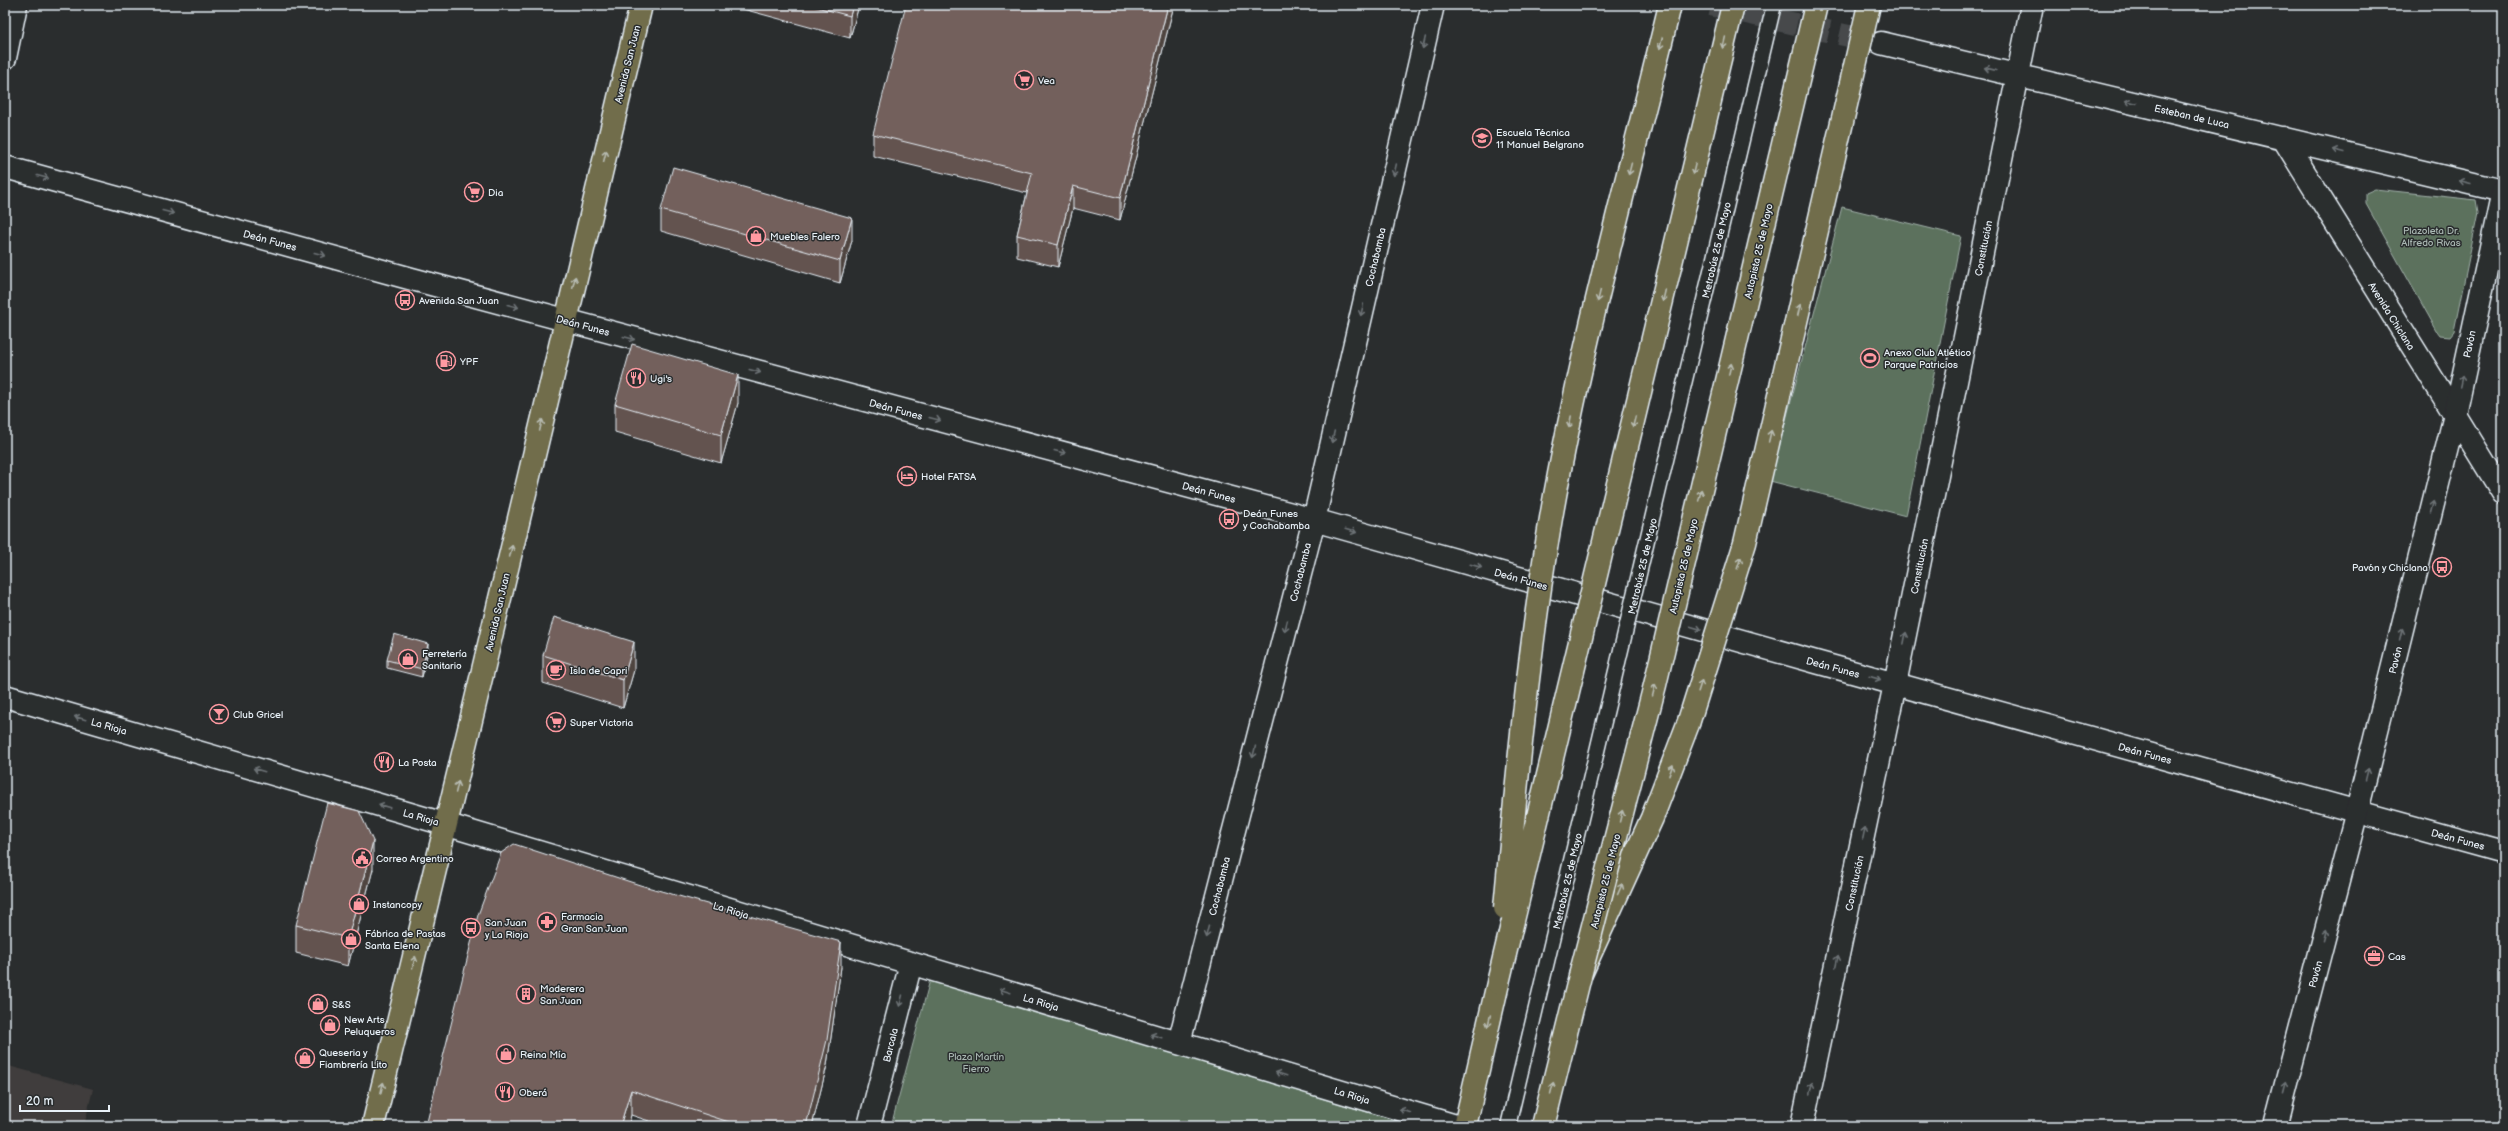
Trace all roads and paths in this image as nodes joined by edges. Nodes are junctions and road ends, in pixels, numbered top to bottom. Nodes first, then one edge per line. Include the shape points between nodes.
1 (16, 5) edge
2 (641, 5) edge
3 (1433, 5) edge
4 (1670, 5) edge
5 (1733, 5) edge
6 (1774, 5) edge
7 (1816, 5) edge
8 (1869, 5) edge
9 (2032, 5) edge
10 (1881, 43) tunnel mouth
11 (5, 58) edge
12 (2018, 75) junction
13 (2283, 138) junction
14 (5, 167) edge
15 (2503, 191) edge
16 (565, 320) junction
17 (2454, 415) junction
18 (2503, 493) edge
19 (1314, 520) junction
20 (1895, 684) junction
21 (5, 696) edge
22 (2357, 812) junction
23 (448, 825) junction
24 (2503, 852) edge
25 (911, 963) junction
26 (1580, 976) junction
27 (1498, 983) junction
28 (1179, 1043) junction
29 (373, 1126) edge
30 (869, 1126) edge
31 (1456, 1126) edge
32 (1465, 1126) edge
33 (1508, 1126) edge
34 (1543, 1126) edge
35 (1802, 1126) edge
36 (2275, 1126) edge

1 - 11 street
16 -> 2 main road, Avenida San Juan
3 -> 19 street, Cochabamba
4 -> 27 main road, bridge via 1573,406 1551,519 1525,694
5 -> 27 main road, bridge
6 - 33 lane, Metrobús 25 de Mayo, bridge
26 -> 7 main road, Autopista 25 de Mayo, bridge via 1655,685
26 -> 8 main road, bridge via 1669,775 1745,543
9 - 12 street, Constitución
12 -> 10 street, Esteban de Luca
13 -> 12 street, Esteban de Luca
20 -> 12 street, Constitución
15 -> 13 street, Esteban de Luca
13 - 17 street, Avenida Chiclana
14 -> 16 street, Deán Funes
17 -> 15 street, Pavón
16 -> 19 street, Deán Funes
23 -> 16 main road, Avenida San Juan
17 - 18 street, Avenida Chiclana
22 -> 17 street, Pavón
19 -> 20 street, Deán Funes
19 -> 28 street, Cochabamba
20 - 22 street, Deán Funes
35 -> 20 street, Constitución
23 -> 21 street, La Rioja
22 - 24 street, Deán Funes
36 -> 22 street, Pavón
23 - 25 street, La Rioja
29 -> 23 main road, Avenida San Juan
28 -> 25 street, La Rioja
25 -> 30 street, Barcala
34 -> 26 main road, Autopista 25 de Mayo
27 -> 32 main road
31 -> 28 street, La Rioja

